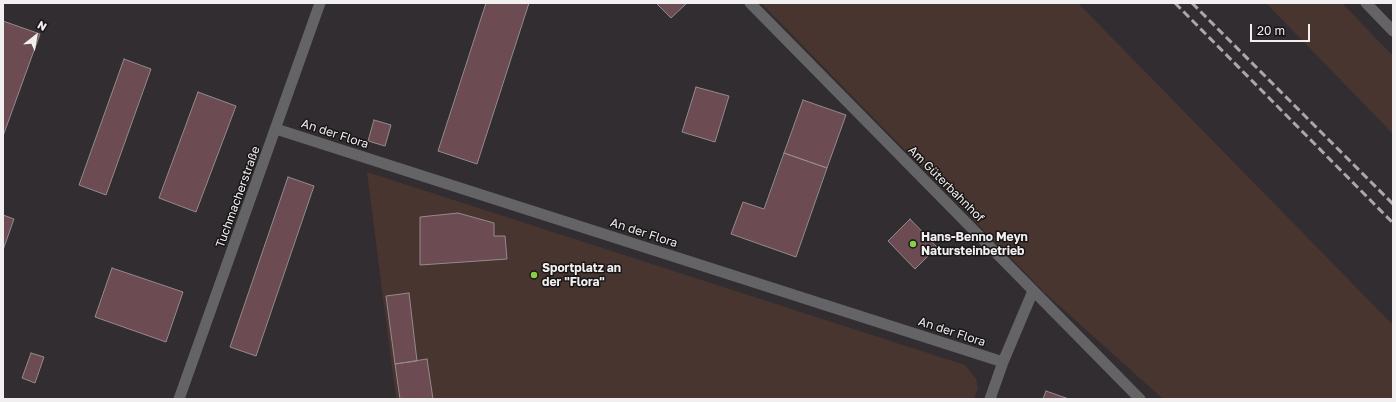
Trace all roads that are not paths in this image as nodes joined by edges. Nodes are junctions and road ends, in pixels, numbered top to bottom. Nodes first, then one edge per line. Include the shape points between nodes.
1 (320, 3) edge
2 (750, 3) edge
3 (1366, 3) edge
4 (1393, 32) edge
5 (276, 129) junction
6 (1033, 291) junction
7 (1003, 362) junction
8 (179, 399) edge
9 (990, 399) edge
10 (1140, 399) edge

1 - 5 street, Tuchmacherstraße
2 - 6 street, Am Güterbahnhof
3 - 4 street
5 - 7 street, An der Flora
5 - 8 street, Tuchmacherstraße
6 - 7 street
6 - 10 street, Am Güterbahnhof
7 - 9 street

